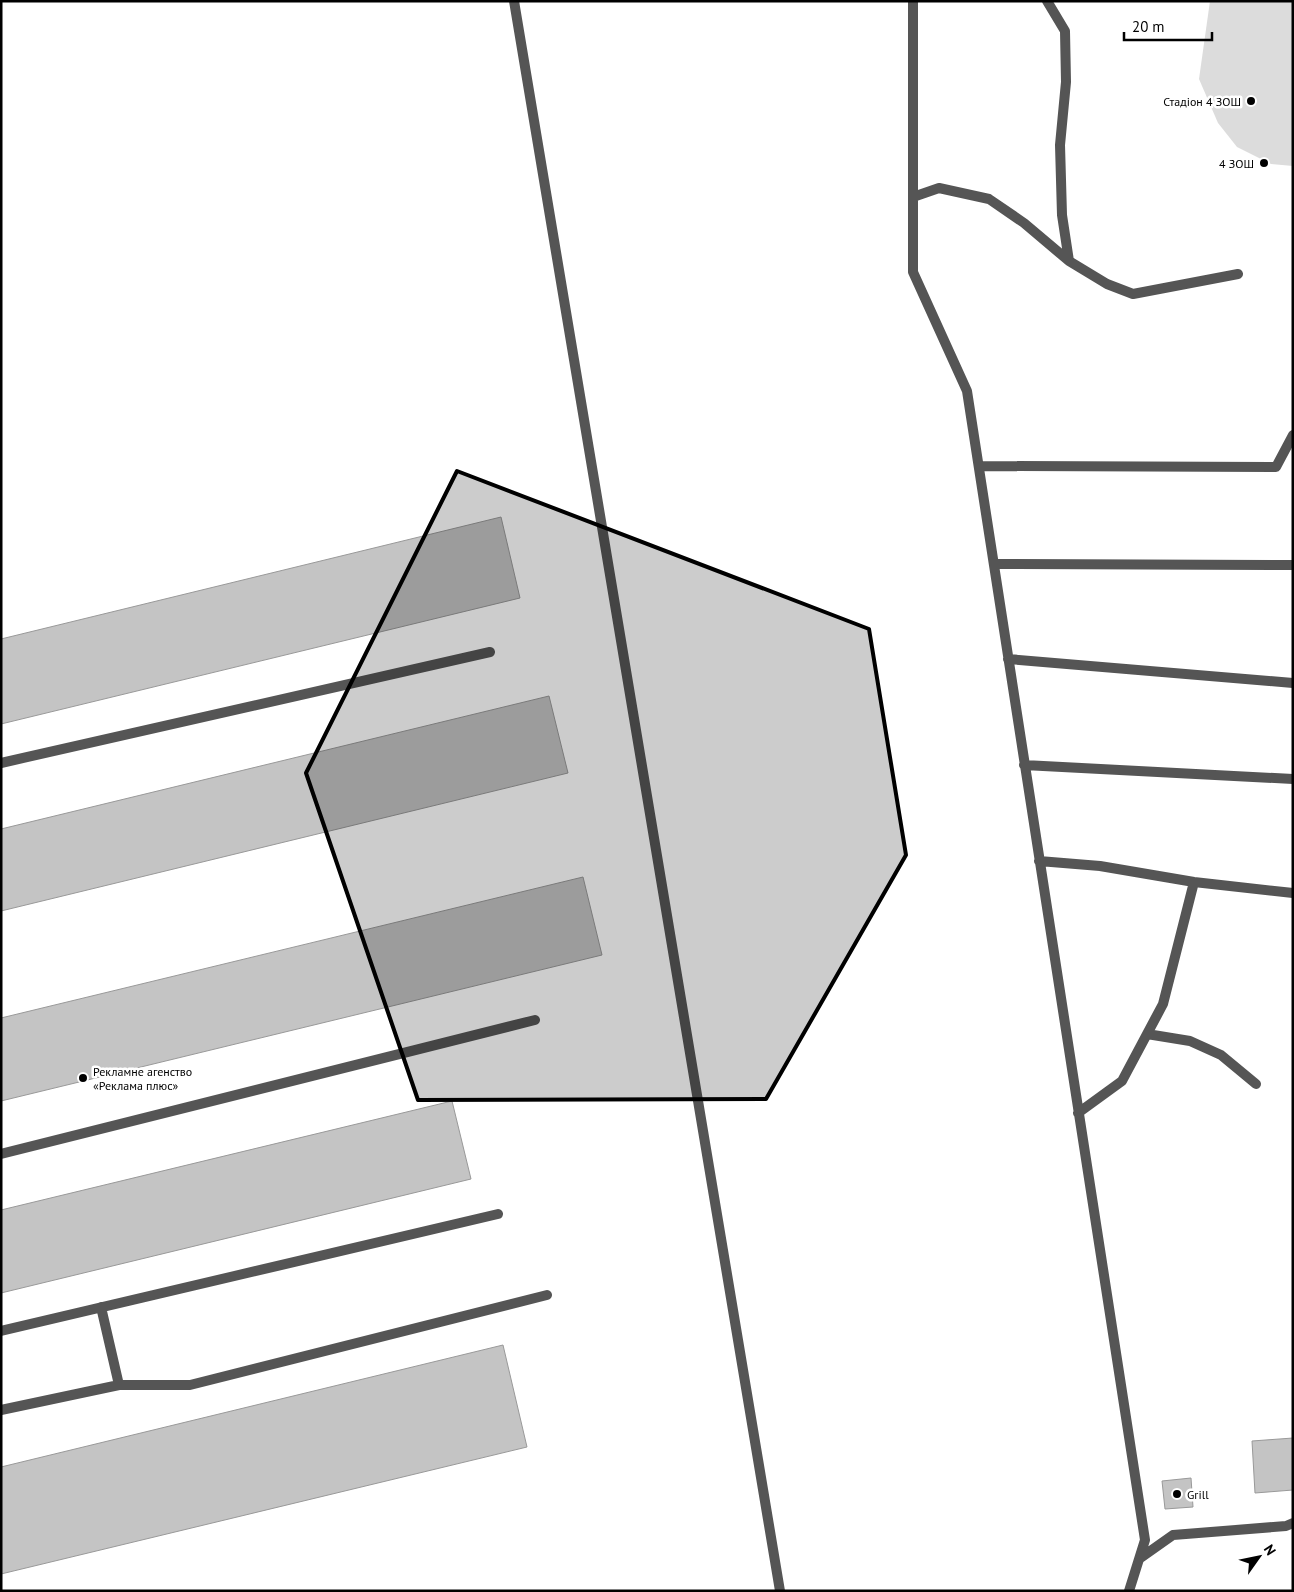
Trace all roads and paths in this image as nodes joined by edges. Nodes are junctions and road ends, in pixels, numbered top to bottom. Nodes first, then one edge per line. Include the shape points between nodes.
1 (514, 1) edge
2 (913, 1) edge
3 (1047, 1) edge
4 (913, 197) junction
5 (1069, 262) junction
6 (1238, 274) dead end
7 (1293, 436) edge
8 (979, 466) junction
9 (994, 564) junction
10 (1293, 565) edge
11 (490, 652) dead end
12 (1008, 660) junction
13 (1293, 683) edge
14 (1, 763) edge
15 (1024, 765) junction
16 (1293, 779) edge
17 (1039, 861) junction
18 (1194, 882) junction
19 (1293, 893) edge
20 (535, 1020) dead end
21 (1147, 1034) junction
22 (1256, 1084) dead end
23 (1078, 1113) junction
24 (1, 1154) edge
25 (498, 1214) dead end
26 (547, 1295) dead end
27 (101, 1308) junction
28 (1, 1331) edge
29 (119, 1385) junction
30 (1, 1410) edge
31 (1293, 1523) edge
32 (1139, 1559) junction
33 (780, 1591) edge
34 (1129, 1591) edge

1 - 33 lane
2 - 4 lane
3 - 5 lane via 1065,31 1066,82 1060,145 1062,215
4 - 5 lane via 939,188 989,199 1024,223
4 - 8 lane via 913,272 967,391
5 - 6 lane via 1107,284 1133,294
7 - 8 lane via 1276,467
8 - 9 lane
9 - 10 lane
9 - 12 lane
11 - 14 lane
12 - 13 lane
12 - 15 lane
15 - 16 lane
15 - 17 lane
17 - 18 lane via 1100,866
17 - 23 lane
18 - 19 lane
18 - 21 lane via 1163,1004
20 - 24 lane
21 - 22 lane via 1190,1041 1221,1056
21 - 23 lane via 1122,1081
23 - 32 lane via 1145,1540
25 - 27 lane
26 - 29 lane via 190,1385
27 - 28 lane
27 - 29 lane
29 - 30 lane
31 - 32 lane via 1173,1535
32 - 34 lane

